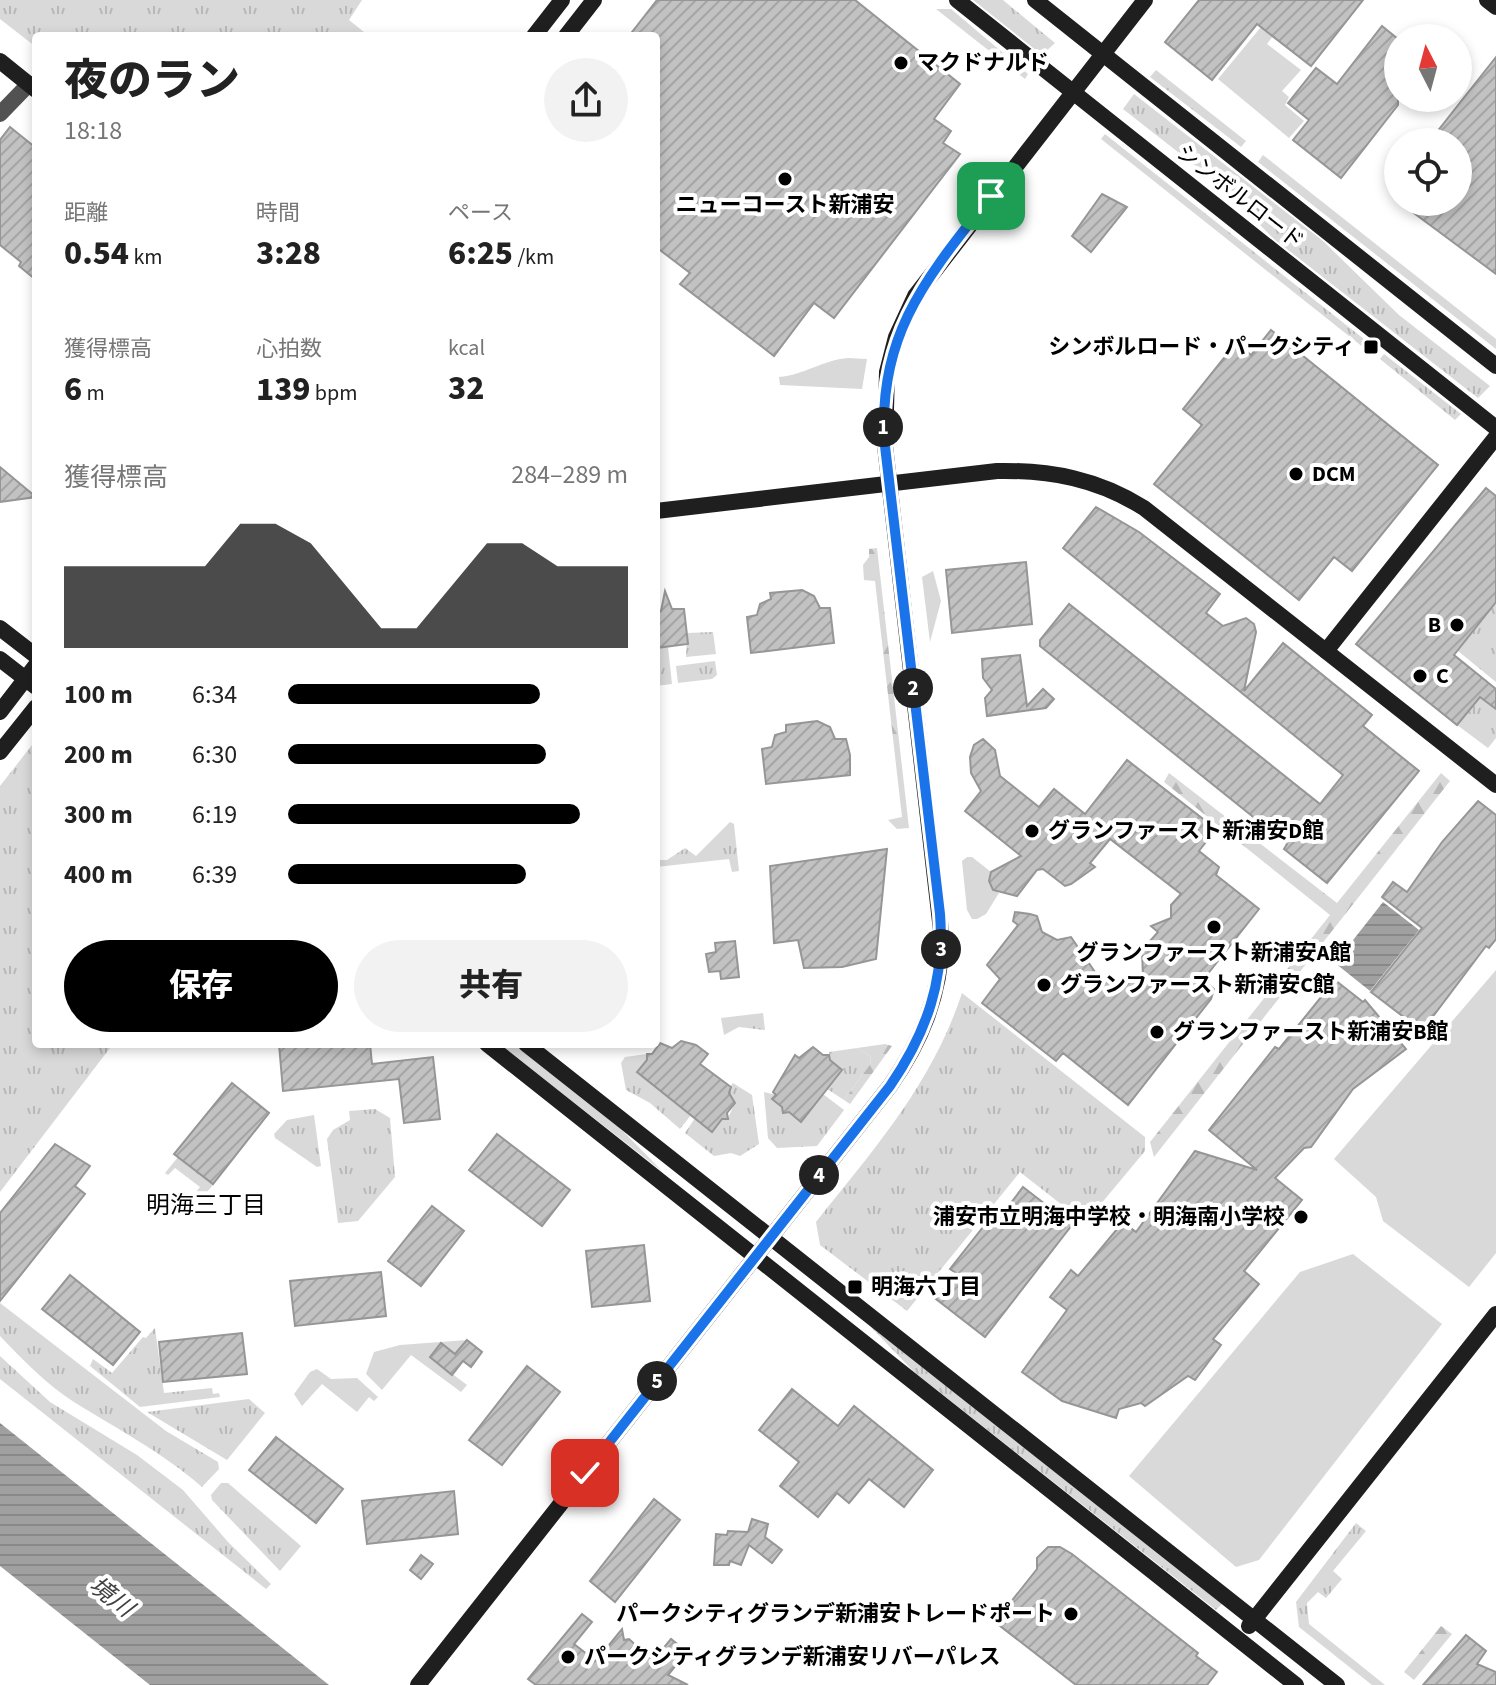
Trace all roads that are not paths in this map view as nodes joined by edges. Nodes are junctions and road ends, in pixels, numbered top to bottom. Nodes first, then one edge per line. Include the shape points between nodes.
1 (562, 0) edge
2 (594, 0) edge
3 (957, 0) edge
4 (1035, 0) edge
5 (1145, 0) edge
6 (1487, 0) edge
7 (1496, 7) edge
8 (537, 32) edge
9 (569, 32) edge
10 (1102, 53) junction
11 (0, 61) edge
12 (32, 87) edge
13 (1073, 92) junction
14 (0, 114) edge
15 (1496, 366) edge
16 (1496, 428) edge
17 (1496, 437) edge
18 (890, 485) junction
19 (660, 511) edge
20 (0, 628) edge
21 (1326, 651) junction
22 (32, 653) edge
23 (0, 659) edge
24 (30, 683) edge
25 (0, 712) edge
26 (32, 712) edge
27 (0, 752) edge
28 (1496, 785) edge
29 (492, 1048) edge
30 (531, 1048) edge
31 (772, 1236) junction
32 (755, 1257) junction
33 (1496, 1314) edge
34 (1254, 1619) junction
35 (1239, 1639) junction
36 (418, 1685) edge
37 (1296, 1685) edge
38 (1337, 1685) edge

1 - 8 street
2 - 9 street
3 - 13 street, シンボルロード
4 - 10 street, シンボルロード
5 - 10 street
6 - 7 street
10 - 13 street
10 - 15 street, シンボルロード
11 - 12 street
12 - 14 street
13 - 16 street, シンボルロード
13 - 18 street via 929,276 896,337 883,422
17 - 21 street
18 - 19 street
18 - 21 street via 1009,471 1089,481 1144,508
18 - 31 street via 940,914 941,963 932,1008 912,1054
20 - 22 street
21 - 28 street
23 - 24 street
24 - 25 street
26 - 27 street
29 - 32 street
30 - 31 street
31 - 32 street
31 - 34 street
32 - 35 street
32 - 36 street
33 - 34 street
34 - 35 street
34 - 38 street
35 - 37 street

